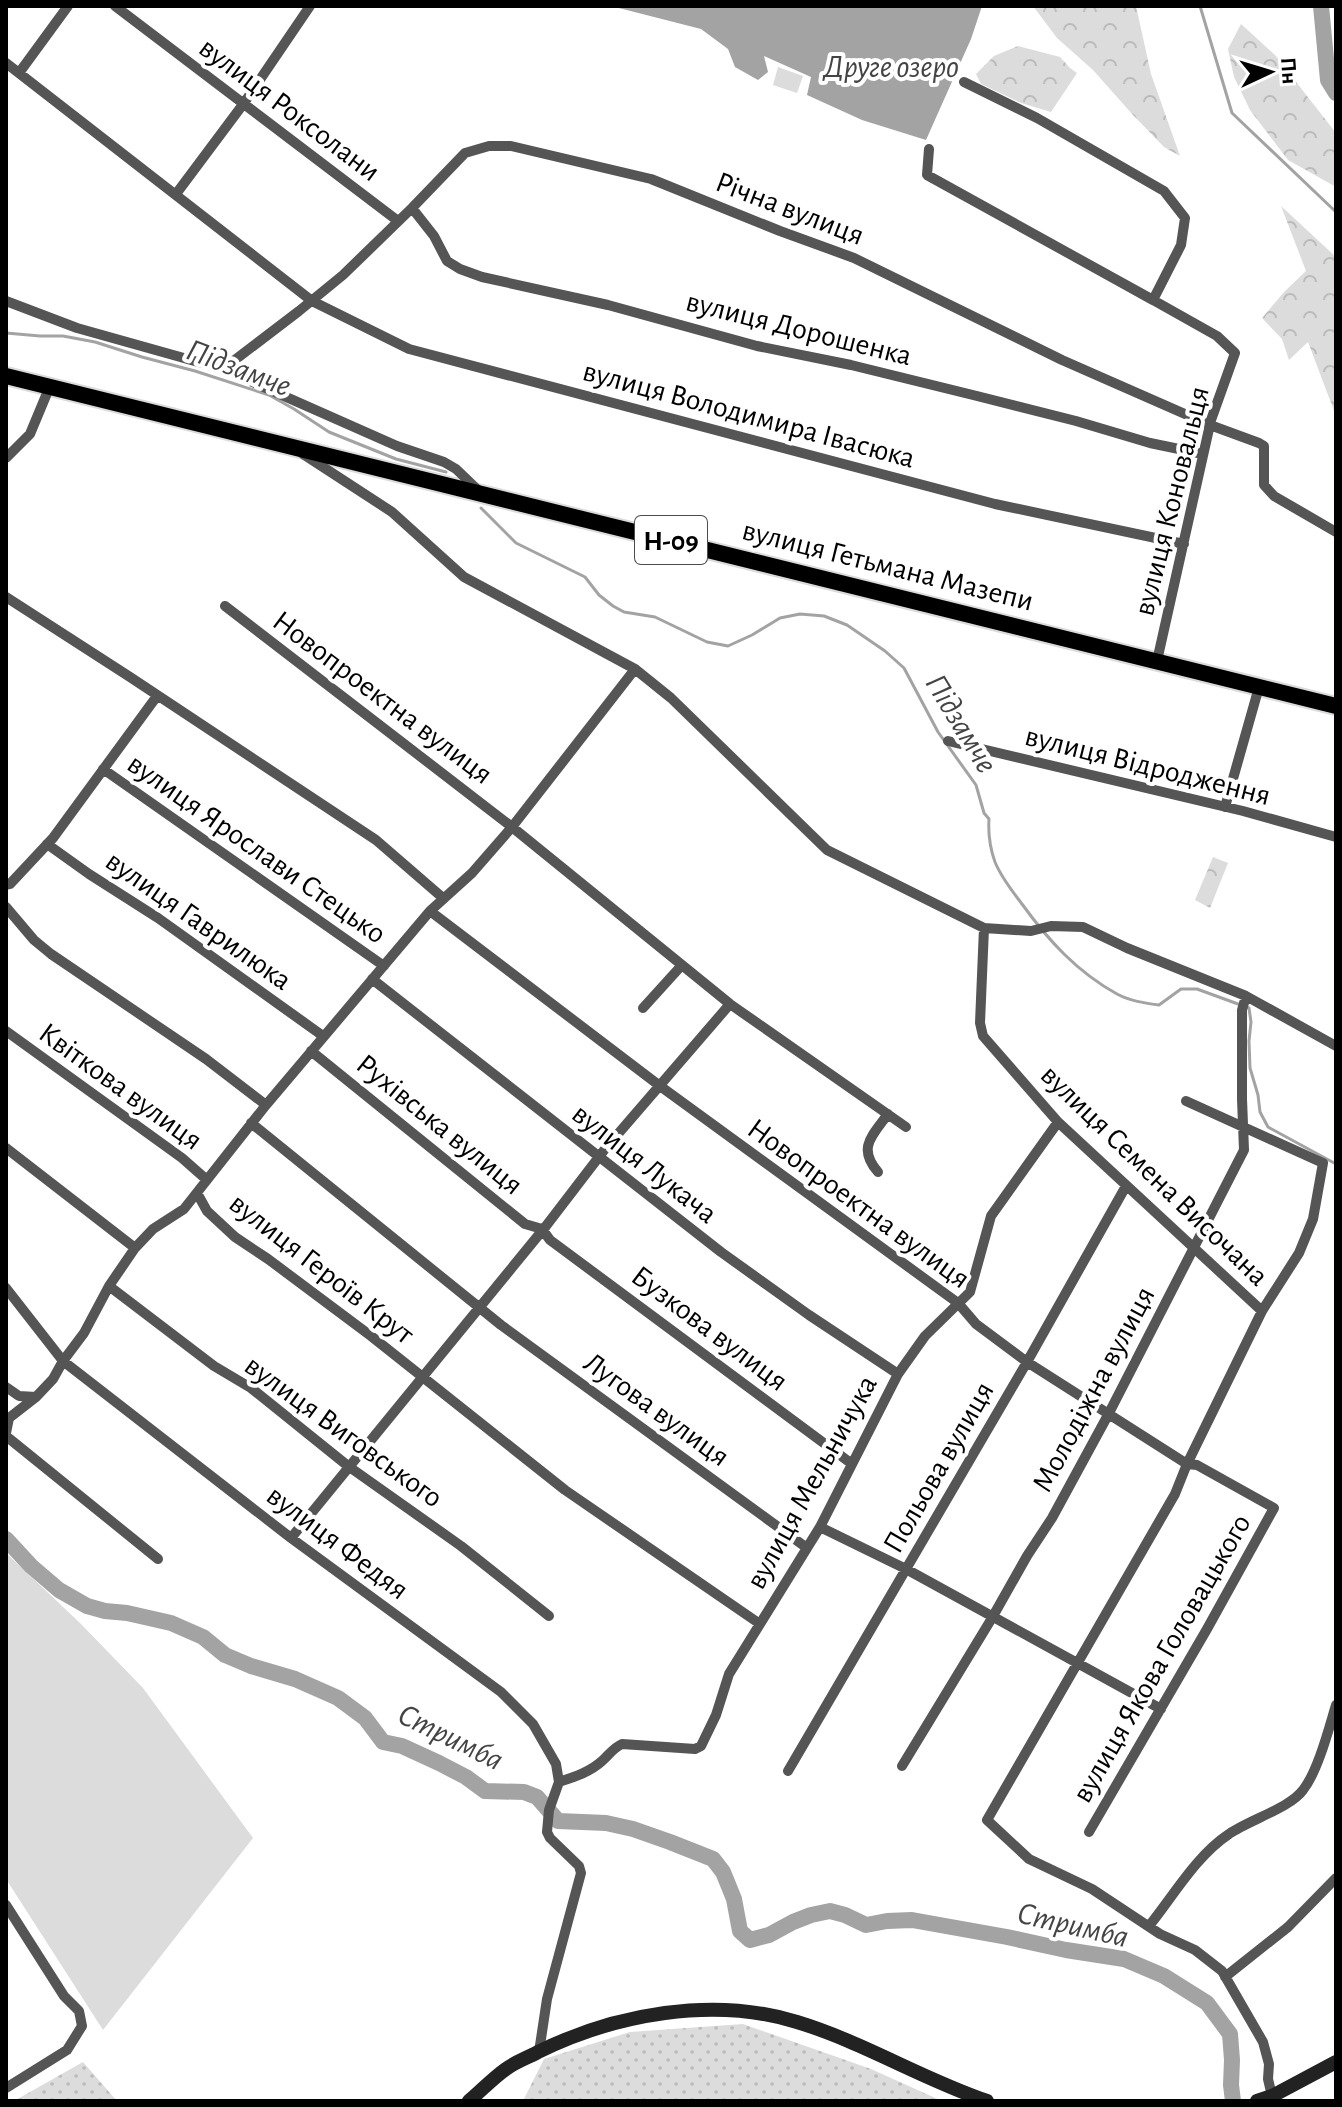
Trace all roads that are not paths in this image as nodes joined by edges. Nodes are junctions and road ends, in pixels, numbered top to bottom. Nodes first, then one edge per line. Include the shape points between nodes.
1 (68, 6) edge
2 (115, 6) edge
3 (310, 6) edge
4 (6, 63) edge
5 (19, 73) junction
6 (964, 82) dead end
7 (244, 103) junction
8 (929, 149) dead end
9 (176, 194) junction
10 (412, 208) junction
11 (398, 221) junction
12 (1153, 300) junction
13 (6, 301) edge
14 (312, 301) junction
15 (223, 369) junction
16 (6, 376) edge
17 (50, 386) junction
18 (1210, 425) junction
19 (288, 444) junction
20 (1203, 454) junction
21 (6, 458) edge
22 (481, 492) junction
23 (1336, 532) edge
24 (1184, 544) junction
25 (6, 597) edge
26 (225, 606) dead end
27 (1157, 661) junction
28 (635, 669) junction
29 (1259, 687) junction
30 (157, 696) junction
31 (1336, 706) edge
32 (948, 741) dead end
33 (103, 769) junction
34 (1225, 807) junction
35 (512, 827) junction
36 (1336, 837) edge
37 (47, 844) junction
38 (6, 885) edge
39 (443, 898) junction
40 (6, 907) edge
41 (430, 911) junction
42 (984, 928) junction
43 (682, 965) junction
44 (384, 966) junction
45 (372, 979) junction
46 (1244, 1003) junction
47 (730, 1004) junction
48 (643, 1008) dead end
49 (6, 1031) edge
50 (323, 1036) junction
51 (1336, 1046) edge
52 (311, 1051) junction
53 (660, 1086) junction
54 (1186, 1101) dead end
55 (266, 1105) junction
56 (888, 1114) junction
57 (1058, 1122) junction
58 (251, 1123) junction
59 (906, 1127) dead end
60 (1244, 1127) junction
61 (6, 1148) edge
62 (600, 1158) junction
63 (878, 1172) dead end
64 (207, 1180) junction
65 (1126, 1186) junction
66 (197, 1193) junction
67 (542, 1229) junction
68 (135, 1248) junction
69 (1194, 1248) junction
70 (109, 1286) junction
71 (6, 1288) edge
72 (958, 1303) junction
73 (480, 1307) junction
74 (1262, 1311) junction
75 (63, 1361) junction
76 (1027, 1362) junction
77 (898, 1374) junction
78 (423, 1377) junction
79 (6, 1387) edge
80 (36, 1397) junction
81 (1108, 1415) junction
82 (6, 1435) edge
83 (852, 1464) junction
84 (1187, 1464) junction
85 (348, 1466) junction
86 (1274, 1508) joint
87 (820, 1527) junction
88 (291, 1538) junction
89 (807, 1548) junction
90 (158, 1559) dead end
91 (906, 1569) junction
92 (549, 1616) dead end
93 (992, 1618) junction
94 (760, 1624) junction
95 (1075, 1664) junction
96 (1336, 1705) edge
97 (1161, 1709) junction
98 (902, 1766) dead end
99 (788, 1771) dead end
100 (559, 1782) junction
101 (1089, 1832) dead end
102 (1336, 1878) edge
103 (6, 1905) edge
104 (1149, 1926) junction
105 (1225, 1977) junction
106 (539, 2052) junction
107 (1336, 2062) edge
108 (6, 2088) edge
109 (1264, 2099) edge
110 (469, 2101) edge
111 (987, 2101) edge

1 - 5 street
2 - 7 street, вулиця Роксолани
3 - 7 street
4 - 5 street, вулиця Володимира Івасюка
5 - 9 street, вулиця Володимира Івасюка
6 - 12 street via 1164,191 1185,218 1181,245
7 - 9 street
7 - 11 street, вулиця Роксолани
8 - 12 street via 927,175
9 - 14 street, вулиця Володимира Івасюка
10 - 11 street, Річна вулиця
10 - 18 street, Річна вулиця via 465,153 489,146 511,146 651,179 854,258 1062,360
10 - 20 street, вулиця Дорошенка via 447,261 482,277
11 - 14 street, Річна вулиця
12 - 18 street, вулиця Коновальця via 1217,336 1235,353
13 - 15 street via 77,328
14 - 15 street, Річна вулиця
14 - 24 street, вулиця Володимира Івасюка via 409,349 995,504
15 - 22 street via 444,462
16 - 17 main road, вулиця Гетьмана Мазепи / Н-09
17 - 19 main road, вулиця Гетьмана Мазепи / Н-09
17 - 21 street via 30,434
18 - 20 street, вулиця Коновальця
18 - 23 street, Річна вулиця via 1264,446 1264,485
19 - 22 main road, вулиця Гетьмана Мазепи / Н-09
19 - 28 street via 392,512 464,577
20 - 24 street, вулиця Коновальця
22 - 27 main road, вулиця Гетьмана Мазепи / Н-09
24 - 27 street, вулиця Коновальця
25 - 30 street
26 - 35 street, Новопроектна вулиця
27 - 29 main road, вулиця Гетьмана Мазепи / Н-09
28 - 35 street
28 - 42 street via 827,850
29 - 31 main road, вулиця Гетьмана Мазепи / Н-09
29 - 34 street
30 - 33 street
30 - 39 street via 376,840
32 - 34 street, вулиця Відродження
33 - 37 street
33 - 44 street, вулиця Ярослави Стецько
34 - 36 street, вулиця Відродження
35 - 39 street
35 - 43 street, Новопроектна вулиця
37 - 38 street
37 - 50 street, вулиця Гаврилюка
39 - 41 street
40 - 55 street via 51,954
41 - 44 street
41 - 53 street, Новопроектна вулиця
42 - 46 street via 1083,927
42 - 57 street, вулиця Семена Височана via 983,1036
43 - 47 street, Новопроектна вулиця
43 - 48 street
44 - 45 street
45 - 50 street
45 - 62 street, вулиця Лукача
46 - 51 street
46 - 60 street, Молодіжна вулиця
47 - 53 street
47 - 56 street, Новопроектна вулиця
49 - 64 street, Квіткова вулиця
50 - 52 street
52 - 55 street
52 - 67 street, Рухівська вулиця via 525,1224
53 - 62 street
53 - 72 street, Новопроектна вулиця
54 - 60 street
55 - 58 street
56 - 59 street, Новопроектна вулиця
56 - 63 street via 868,1147
57 - 65 street, вулиця Семена Височана
57 - 72 street, вулиця Мельничука via 997,1205 970,1292
58 - 64 street
58 - 73 street, Лугова вулиця
60 - 69 street, Молодіжна вулиця via 1244,1150
60 - 74 street via 1323,1163 1313,1219 1299,1253
61 - 68 street
62 - 67 street
62 - 77 street, вулиця Лукача via 733,1261
64 - 66 street
65 - 69 street, вулиця Семена Височана
65 - 76 street, Польова вулиця
66 - 68 street
66 - 78 street, вулиця Героїв Крут via 207,1211 235,1237
67 - 73 street
67 - 83 street, Бузкова вулиця
68 - 70 street
69 - 74 street, вулиця Семена Височана
69 - 81 street, Молодіжна вулиця
70 - 75 street
70 - 85 street, вулиця Виговського
71 - 75 street, вулиця Федяя
72 - 76 street, Новопроектна вулиця via 976,1324
72 - 77 street, вулиця Мельничука
73 - 78 street
73 - 89 street, Лугова вулиця
74 - 84 street, вулиця Семена Височана
75 - 80 street
75 - 88 street, вулиця Федяя
76 - 81 street, Новопроектна вулиця
76 - 91 street, Польова вулиця
77 - 83 street, вулиця Мельничука
78 - 85 street
78 - 94 street, вулиця Героїв Крут via 596,1512
79 - 80 street via 19,1396
80 - 82 street via 9,1418
81 - 84 street, Новопроектна вулиця
81 - 93 street, Молодіжна вулиця
82 - 90 street
83 - 87 street, вулиця Мельничука
84 - 86 street, Новопроектна вулиця
84 - 95 street, вулиця Семена Височана via 1175,1494
85 - 88 street
85 - 92 street, вулиця Виговського
86 - 97 street, вулиця Якова Головацького
87 - 89 street, вулиця Мельничука
87 - 91 street
88 - 100 street, вулиця Федяя via 501,1692 533,1724 556,1764
89 - 94 street, вулиця Мельничука
91 - 93 street
91 - 99 street, Польова вулиця
93 - 95 street
93 - 98 street, Молодіжна вулиця
94 - 100 street, вулиця Мельничука via 729,1674 701,1746 622,1744 583,1774
95 - 97 street
95 - 104 street, вулиця Семена Височана via 987,1820 1029,1859 1092,1889
96 - 104 street via 1303,1790 1207,1852
97 - 101 street, вулиця Якова Головацького
100 - 106 street via 547,1832 581,1873 547,1999
102 - 105 street via 1288,1927
103 - 108 street via 79,2011 82,2026 67,2050
104 - 105 street via 1202,1954
105 - 109 street via 1263,2042 1269,2064
106 - 110 main road via 506,2068
106 - 111 main road via 603,2026 649,2015 691,2010 760,2014 796,2021
107 - 109 main road

